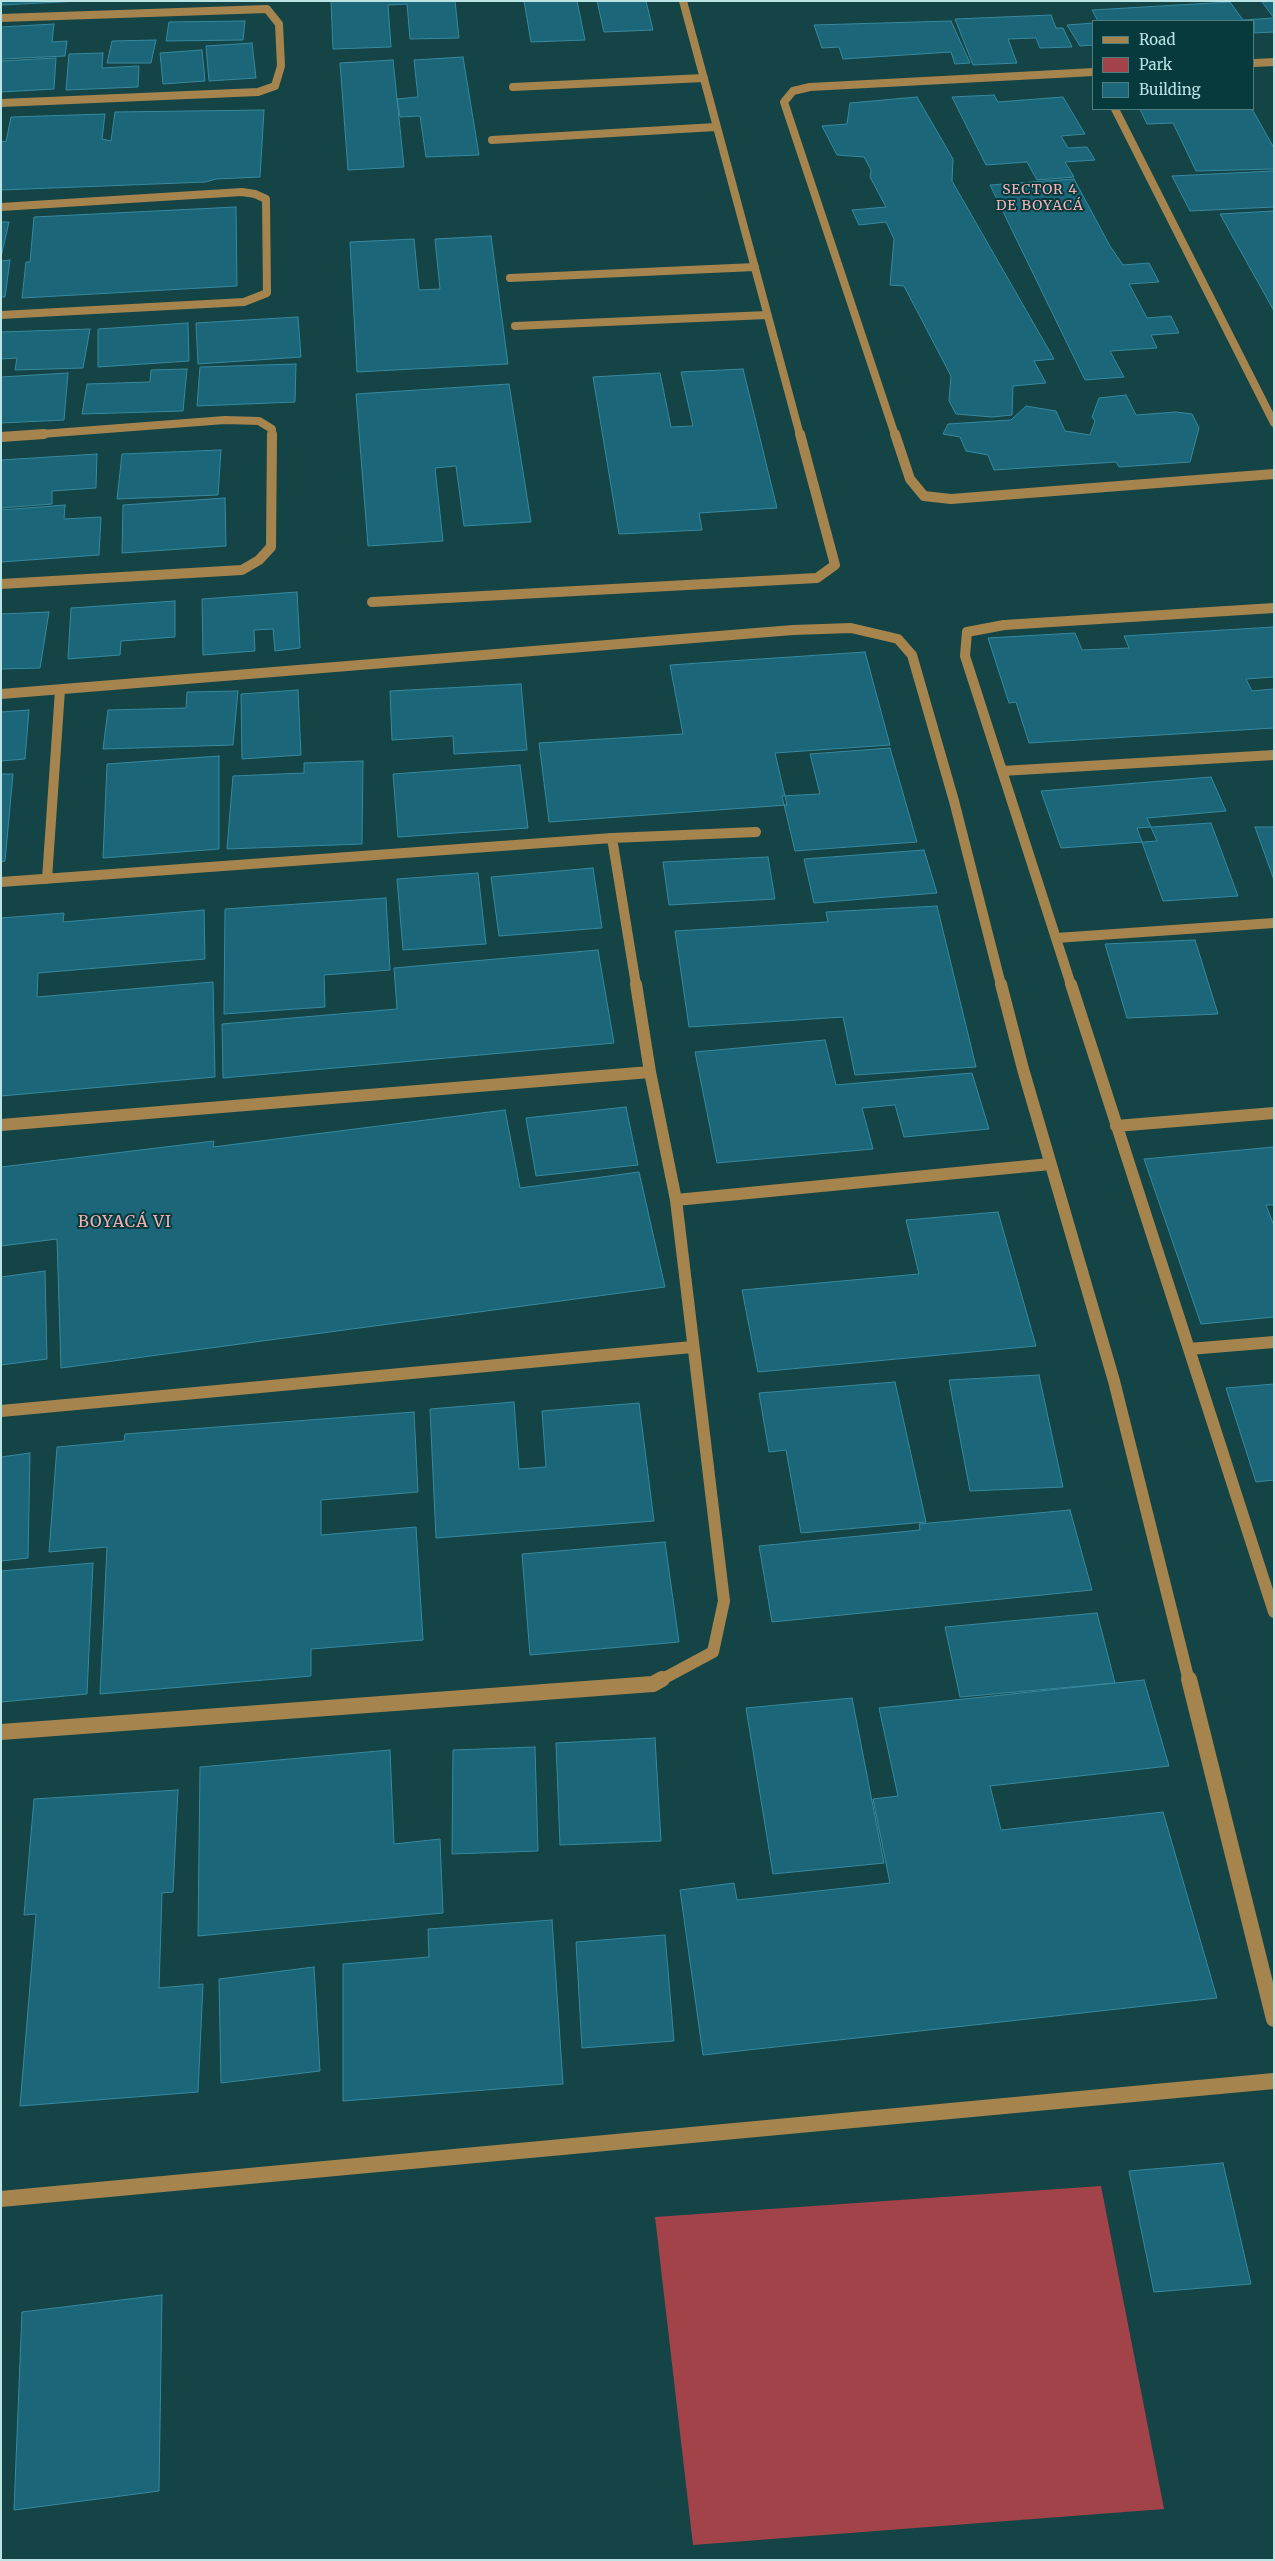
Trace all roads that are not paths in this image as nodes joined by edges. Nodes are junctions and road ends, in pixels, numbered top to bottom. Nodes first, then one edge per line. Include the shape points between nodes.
1 (683, 1) edge
2 (1, 18) edge
3 (1274, 62) edge
4 (1255, 64) edge
5 (1092, 72) edge
6 (704, 78) junction
7 (513, 87) dead end
8 (1, 103) edge
9 (1116, 110) edge
10 (716, 127) junction
11 (492, 140) dead end
12 (1, 207) edge
13 (755, 267) junction
14 (510, 278) dead end
15 (1, 315) edge
16 (767, 315) junction
17 (515, 326) dead end
18 (1274, 423) edge
19 (1, 437) edge
20 (1274, 474) edge
21 (1, 584) edge
22 (372, 602) dead end
23 (1274, 608) edge
24 (60, 690) junction
25 (1, 694) edge
26 (1274, 755) edge
27 (1002, 771) junction
28 (756, 832) dead end
29 (612, 838) junction
30 (48, 879) junction
31 (1, 882) edge
32 (1274, 923) edge
33 (1056, 938) junction
34 (650, 1072) junction
35 (1274, 1113) edge
36 (1, 1125) edge
37 (1116, 1126) junction
38 (1050, 1164) junction
39 (676, 1200) junction
40 (1274, 1342) edge
41 (692, 1347) junction
42 (1188, 1349) junction
43 (1, 1411) edge
44 (1274, 1612) edge
45 (1, 1732) edge
46 (1274, 2019) edge
47 (1274, 2081) edge
48 (1, 2199) edge

1 - 6 street
2 - 8 street via 267,9 279,24 281,66 275,86 258,92
3 - 4 street
5 - 20 street via 810,87 793,91 784,102 910,479 924,496 951,499
6 - 7 street
6 - 10 street
9 - 18 street
10 - 11 street
10 - 13 street
12 - 15 street via 242,192 255,194 266,199 267,293 244,302
13 - 14 street
13 - 16 street
16 - 17 street
16 - 22 street via 836,565 816,578
19 - 21 street via 226,420 259,421 272,429 271,546 242,570
23 - 27 street via 1004,625 967,632 965,656
24 - 25 street
24 - 30 street
24 - 38 street via 793,630 851,628 898,639 912,655
26 - 27 street
27 - 33 street
28 - 29 street
29 - 30 street
29 - 34 street
30 - 31 street
32 - 33 street
33 - 37 street
34 - 36 street
34 - 39 street
35 - 37 street
37 - 42 street
38 - 39 street
38 - 46 street via 1114,1381
39 - 41 street
40 - 42 street
41 - 43 street
41 - 45 street via 724,1601 713,1652 652,1684
42 - 44 street
47 - 48 street

